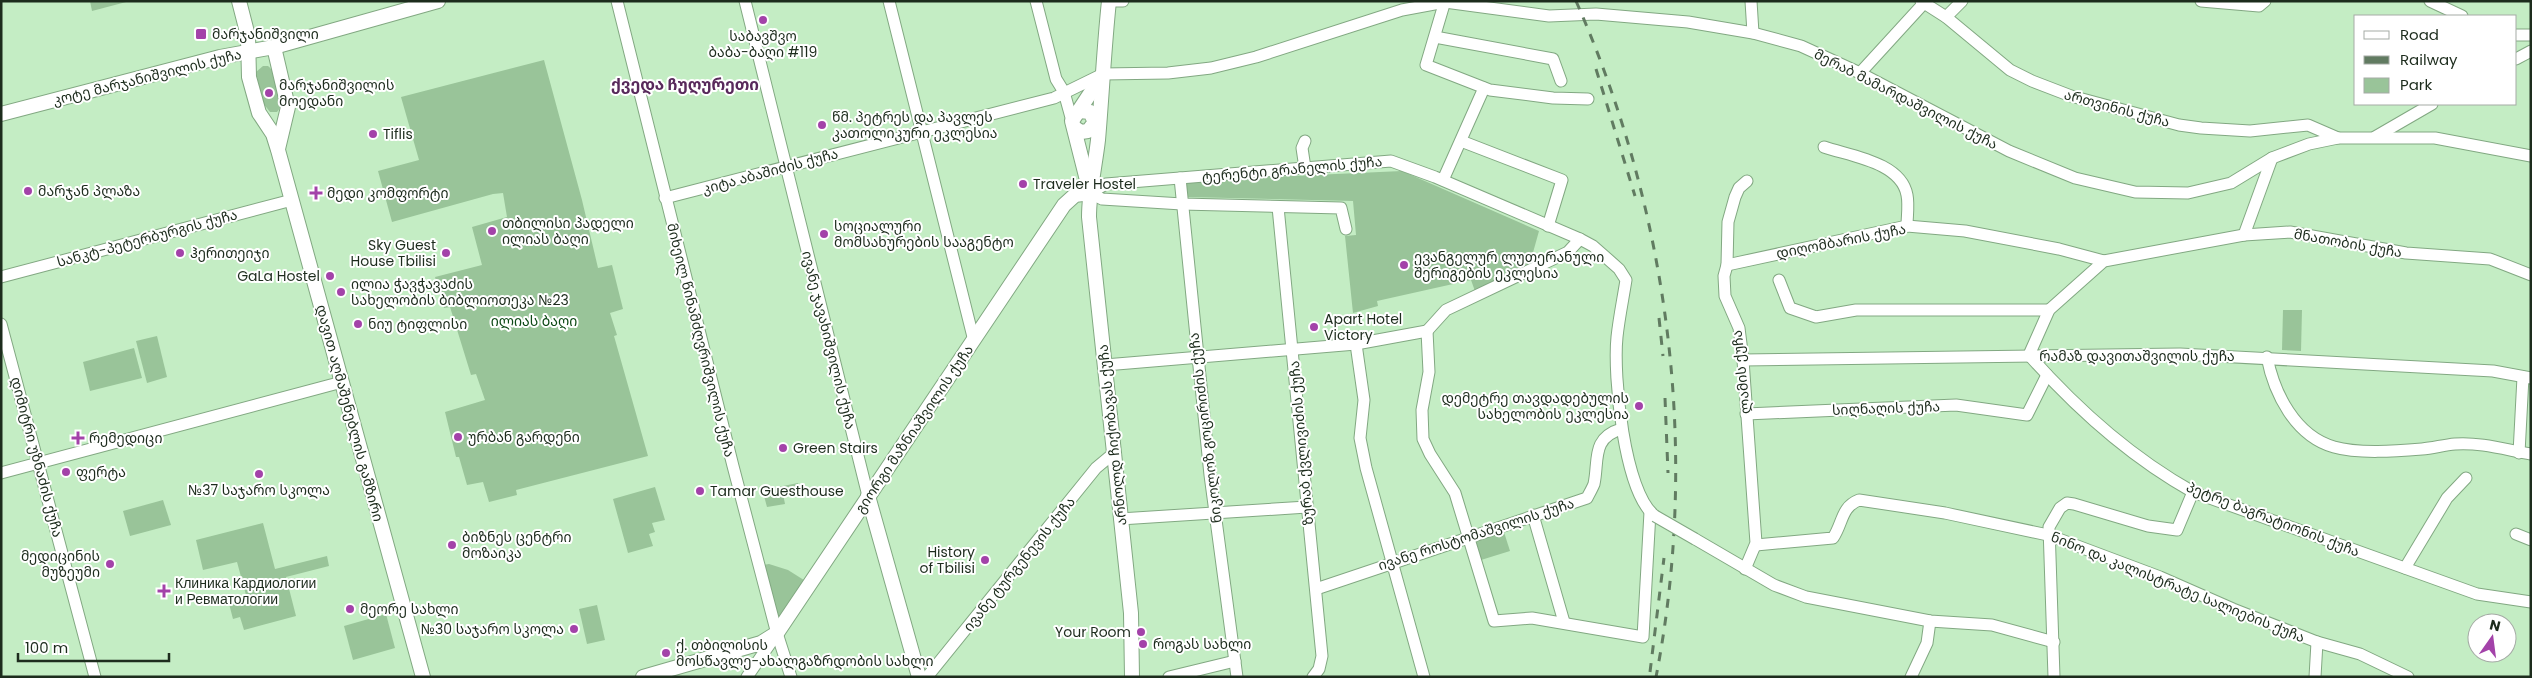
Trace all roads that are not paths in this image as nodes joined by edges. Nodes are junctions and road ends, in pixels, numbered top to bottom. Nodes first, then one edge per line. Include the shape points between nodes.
1 (239, 1) edge
2 (438, 1) edge
3 (617, 1) edge
4 (745, 1) edge
5 (889, 1) edge
6 (1036, 1) edge
7 (1109, 1) edge
8 (1123, 1) edge
9 (1751, 1) edge
10 (1962, 1) edge
11 (2200, 1) edge
12 (2265, 1) edge
13 (2430, 1) edge
14 (1445, 2) edge
15 (1923, 2) edge
16 (2460, 15) edge
17 (1946, 16) junction
18 (1753, 33) junction
19 (2517, 35) edge
20 (2531, 35) edge
21 (1434, 37) junction
22 (274, 47) junction
23 (248, 51) junction
24 (2531, 51) edge
25 (2517, 58) edge
26 (1103, 74) junction
27 (1860, 74) junction
28 (1561, 81) dead end
29 (1484, 88) junction
30 (1064, 92) junction
31 (1588, 99) dead end
32 (2430, 105) edge
33 (1, 114) edge
34 (285, 119) junction
35 (1075, 120) junction
36 (264, 121) junction
37 (922, 131) junction
38 (1096, 131) junction
39 (2374, 137) junction
40 (2338, 138) junction
41 (1305, 141) dead end
42 (1461, 141) junction
43 (1824, 147) dead end
44 (278, 150) junction
45 (2531, 156) edge
46 (2272, 158) junction
47 (786, 167) junction
48 (1305, 168) junction
49 (1090, 177) junction
50 (1180, 178) junction
51 (1443, 180) junction
52 (1747, 181) dead end
53 (1106, 184) junction
54 (1090, 193) junction
55 (1075, 196) junction
56 (665, 198) junction
57 (292, 200) junction
58 (1182, 204) junction
59 (1278, 207) junction
60 (1089, 213) junction
61 (1548, 226) junction
62 (1907, 226) junction
63 (1346, 229) dead end
64 (2244, 235) junction
65 (1580, 240) junction
66 (2104, 261) junction
67 (1727, 265) junction
68 (2531, 275) edge
69 (1, 277) edge
70 (1779, 280) dead end
71 (2049, 310) junction
72 (1, 324) edge
73 (1427, 331) junction
74 (974, 341) junction
75 (1356, 344) junction
76 (1292, 349) junction
77 (2029, 355) junction
78 (1197, 357) junction
79 (2267, 357) junction
80 (1743, 360) junction
81 (1105, 365) junction
82 (2047, 375) junction
83 (2527, 378) edge
84 (342, 382) junction
85 (1746, 414) junction
86 (1621, 428) junction
87 (2525, 453) edge
88 (1114, 454) junction
89 (39, 463) junction
90 (1, 472) edge
91 (2466, 478) dead end
92 (2193, 492) junction
93 (868, 496) junction
94 (1307, 507) junction
95 (1215, 514) junction
96 (1653, 514) junction
97 (1533, 515) junction
98 (1120, 519) junction
99 (2516, 534) dead end
100 (2048, 535) junction
101 (1468, 537) junction
102 (2531, 540) edge
103 (1756, 545) junction
104 (1392, 561) junction
105 (2405, 568) junction
106 (1745, 569) junction
107 (1316, 589) junction
108 (2531, 602) edge
109 (1930, 621) junction
110 (1564, 622) junction
111 (777, 633) junction
112 (2054, 642) junction
113 (2317, 642) junction
114 (1235, 661) junction
115 (95, 677) edge
116 (423, 677) edge
117 (643, 677) edge
118 (747, 677) edge
119 (792, 677) edge
120 (919, 677) edge
121 (927, 677) edge
122 (1132, 677) edge
123 (1169, 677) edge
124 (1237, 677) edge
125 (1313, 677) edge
126 (1424, 677) edge
127 (1911, 677) edge
128 (2054, 677) edge
129 (2315, 677) edge
130 (2408, 677) edge

1 - 23 main road via 247,30
2 - 22 main road, კოტე მარჯანიშვილის ქუჩა
3 - 56 street, მიხეილ წინამძღვრიშვილის ქუჩა
4 - 47 street, ივანე ჯავახიშვილის ქუჩა
5 - 37 street
6 - 30 street via 1056,79
7 - 8 street
7 - 26 main road
9 - 18 street
10 - 17 street
11 - 12 street via 2259,6
13 - 16 street
14 - 18 street, მერაბ მამარდაშვილის ქუჩა via 1550,16 1596,14 1688,22
14 - 21 street
14 - 26 street, მერაბ მამარდაშვილის ქუჩა via 1402,10 1212,68 1168,73
15 - 17 street, ართვინის ქუჩა
15 - 27 street
17 - 40 street, ართვინის ქუჩა via 2010,70 2080,99 2179,125 2250,131 2308,126
18 - 27 street, მერაბ მამარდაშვილის ქუჩა via 1801,46
19 - 20 street
21 - 28 street via 1553,59
21 - 29 street via 1426,65
22 - 23 main road, კოტე მარჯანიშვილის ქუჩა
22 - 34 main road via 288,107
23 - 33 main road, კოტე მარჯანიშვილის ქუჩა
23 - 36 main road via 249,77
24 - 25 street
26 - 30 street, კიტა აბაშიძის ქუჩა
26 - 35 main road
26 - 38 main road
27 - 46 street, მერაბ მამარდაშვილის ქუჩა via 2009,151 2075,178 2135,192 2188,193 2231,183
29 - 31 street via 1553,98
29 - 42 street
30 - 35 street
30 - 37 street, კიტა აბაშიძის ქუჩა via 1054,98
32 - 39 street
34 - 36 main road via 278,124
34 - 44 main road, დავით აღმაშენებლის გამზირი
35 - 38 main road via 1085,132
35 - 38 main road via 1090,112
35 - 49 main road via 1082,162
36 - 44 main road, დავით აღმაშენებლის გამზირი
37 - 47 street, კიტა აბაშიძის ქუჩა
37 - 74 street
38 - 49 main road
39 - 40 street, მერაბ მამარდაშვილის ქუჩა
39 - 45 street via 2435,138
40 - 46 street, მერაბ მამარდაშვილის ქუჩა via 2309,144
41 - 48 street via 1302,148
42 - 51 street
42 - 61 street via 1562,180
43 - 62 street via 1880,165 1895,174 1908,196
44 - 57 main road, დავით აღმაშენებლის გამზირი
46 - 64 street
47 - 56 street, კიტა აბაშიძის ქუჩა
47 - 93 street, ივანე ჯავახიშვილის ქუჩა
48 - 50 street, ტერენტი გრანელის ქუჩა
48 - 51 street, ტერენტი გრანელის ქუჩა via 1391,161
49 - 53 street
49 - 54 main road, არნოლდ ჩიქობავას ქუჩა
49 - 55 main road, გიორგი მაზნიაშვილის ქუჩა
50 - 53 street, ტერენტი გრანელის ქუჩა
50 - 58 street, ნიკოლოზ გოცირიძის ქუჩა
51 - 61 street, ტერენტი გრანელის ქუჩა
52 - 67 street, ლამის ქუჩა via 1739,188 1728,222
53 - 54 street, ტერენტი გრანელის ქუჩა
54 - 55 main road
54 - 58 street, ტერენტი გრანელის ქუჩა via 1102,199
54 - 60 main road, არნოლდ ჩიქობავას ქუჩა
55 - 60 main road via 1082,200
55 - 74 main road, გიორგი მაზნიაშვილის ქუჩა via 1064,205
56 - 111 street, მიხეილ წინამძღვრიშვილის ქუჩა
57 - 69 street, სანკტ-პეტერბურგის ქუჩა
57 - 84 main road, დავით აღმაშენებლის გამზირი
58 - 59 street, ტერენტი გრანელის ქუჩა
58 - 78 street, ნიკოლოზ გოცირიძის ქუჩა
59 - 63 street, ტერენტი გრანელის ქუჩა via 1341,208
59 - 76 street, ზურაბ ქვლივიძის ქუჩა
60 - 81 main road, არნოლდ ჩიქობავას ქუჩა
61 - 65 street, ტერენტი გრანელის ქუჩა
62 - 66 street, დიღომბარის ქუჩა via 1965,231
62 - 67 street, დიღომბარის ქუჩა
64 - 66 street, მნათობის ქუჩა
64 - 68 street, მნათობის ქუჩა via 2290,232 2406,253 2490,258
65 - 73 street via 1568,252 1446,310
65 - 86 street, ტერენტი გრანელის ქუჩა via 1593,246 1619,268 1626,280 1617,339
66 - 71 street
67 - 80 street, ლამის ქუჩა via 1725,296 1739,328
70 - 71 street via 1790,308 1816,317 1856,310
71 - 77 street
72 - 89 street, დიმიტრი უზნაძის ქუჩა
73 - 75 street
73 - 101 street via 1428,372 1422,410 1423,439 1455,493
74 - 93 main road, გიორგი მაზნიაშვილის ქუჩა
75 - 76 street
75 - 104 street via 1364,400 1360,438
76 - 78 street
76 - 94 street, ზურაბ ქვლივიძის ქუჩა
77 - 79 street, რამაზ დავითაშვილის ქუჩა
77 - 80 street, რამაზ დავითაშვილის ქუჩა
77 - 82 street, პეტრე ბაგრატიონის ქუჩა
78 - 81 street
78 - 95 street, ნიკოლოზ გოცირიძის ქუჩა
79 - 83 street, რამაზ დავითაშვილის ქუჩა via 2493,371
79 - 87 street via 2272,382 2292,417 2322,442 2336,448 2421,449 2457,444
80 - 85 street, ლამის ქუჩა
81 - 88 main road, არნოლდ ჩიქობავას ქუჩა
82 - 85 street, სიღნაღის ქუჩა via 2026,415 1956,405
82 - 92 street, პეტრე ბაგრატიონის ქუჩა via 2125,445 2166,477
83 - 87 street
84 - 89 street
84 - 116 main road, დავით აღმაშენებლის გამზირი
85 - 103 street, ლამის ქუჩა
86 - 96 street via 1636,484
86 - 97 street, ივანე როსტომაშვილის ქუჩა via 1612,431 1597,450 1594,484 1587,498
88 - 98 main road, არნოლდ ჩიქობავას ქუჩა
88 - 121 street, ივანე ტურგენევის ქუჩა via 1096,468
89 - 90 street
89 - 115 street, დიმიტრი უზნაძის ქუჩა
91 - 105 street via 2447,498
92 - 100 street via 2177,530 2148,526 2067,503 2053,519
92 - 105 street, პეტრე ბაგრატიონის ქუჩა
93 - 111 main road, გიორგი მაზნიაშვილის ქუჩა
93 - 120 main road, ივანე ჯავახიშვილის ქუჩა
94 - 95 street
94 - 107 street, ზურაბ ქვლივიძის ქუჩა
95 - 98 street
95 - 114 street, ნიკოლოზ გოცირიძის ქუჩა
96 - 106 street, bridge
96 - 110 street via 1643,638
97 - 101 street, ივანე როსტომაშვილის ქუჩა
97 - 110 street
98 - 122 main road, არნოლდ ჩიქობავას ქუჩა via 1131,613
99 - 102 street
100 - 103 street, ნინო და კალისტრატე სალიების ქუჩა via 1945,513 1859,500 1844,511 1833,538
100 - 112 street
100 - 113 street, ნინო და კალისტრატე სალიების ქუჩა
101 - 104 street, ივანე როსტომაშვილის ქუჩა
101 - 110 street via 1494,621 1532,618
103 - 106 street, ლამის ქუჩა
104 - 107 street, ივანე როსტომაშვილის ქუჩა
104 - 126 street
105 - 108 street, პეტრე ბაგრატიონის ქუჩა via 2477,594
106 - 109 street via 1806,597
107 - 125 street, ზურაბ ქვლივიძის ქუჩა via 1322,656
109 - 112 street via 1992,625
109 - 127 street via 1927,643
111 - 117 main road via 761,643
111 - 118 street, გიორგი მაზნიაშვილის ქუჩა
111 - 119 street, მიხეილ წინამძღვრიშვილის ქუჩა
112 - 128 street
113 - 129 street
113 - 130 street, ნინო და კალისტრატე სალიების ქუჩა via 2360,654
114 - 123 street
114 - 124 street, ნიკოლოზ გოცირიძის ქუჩა

